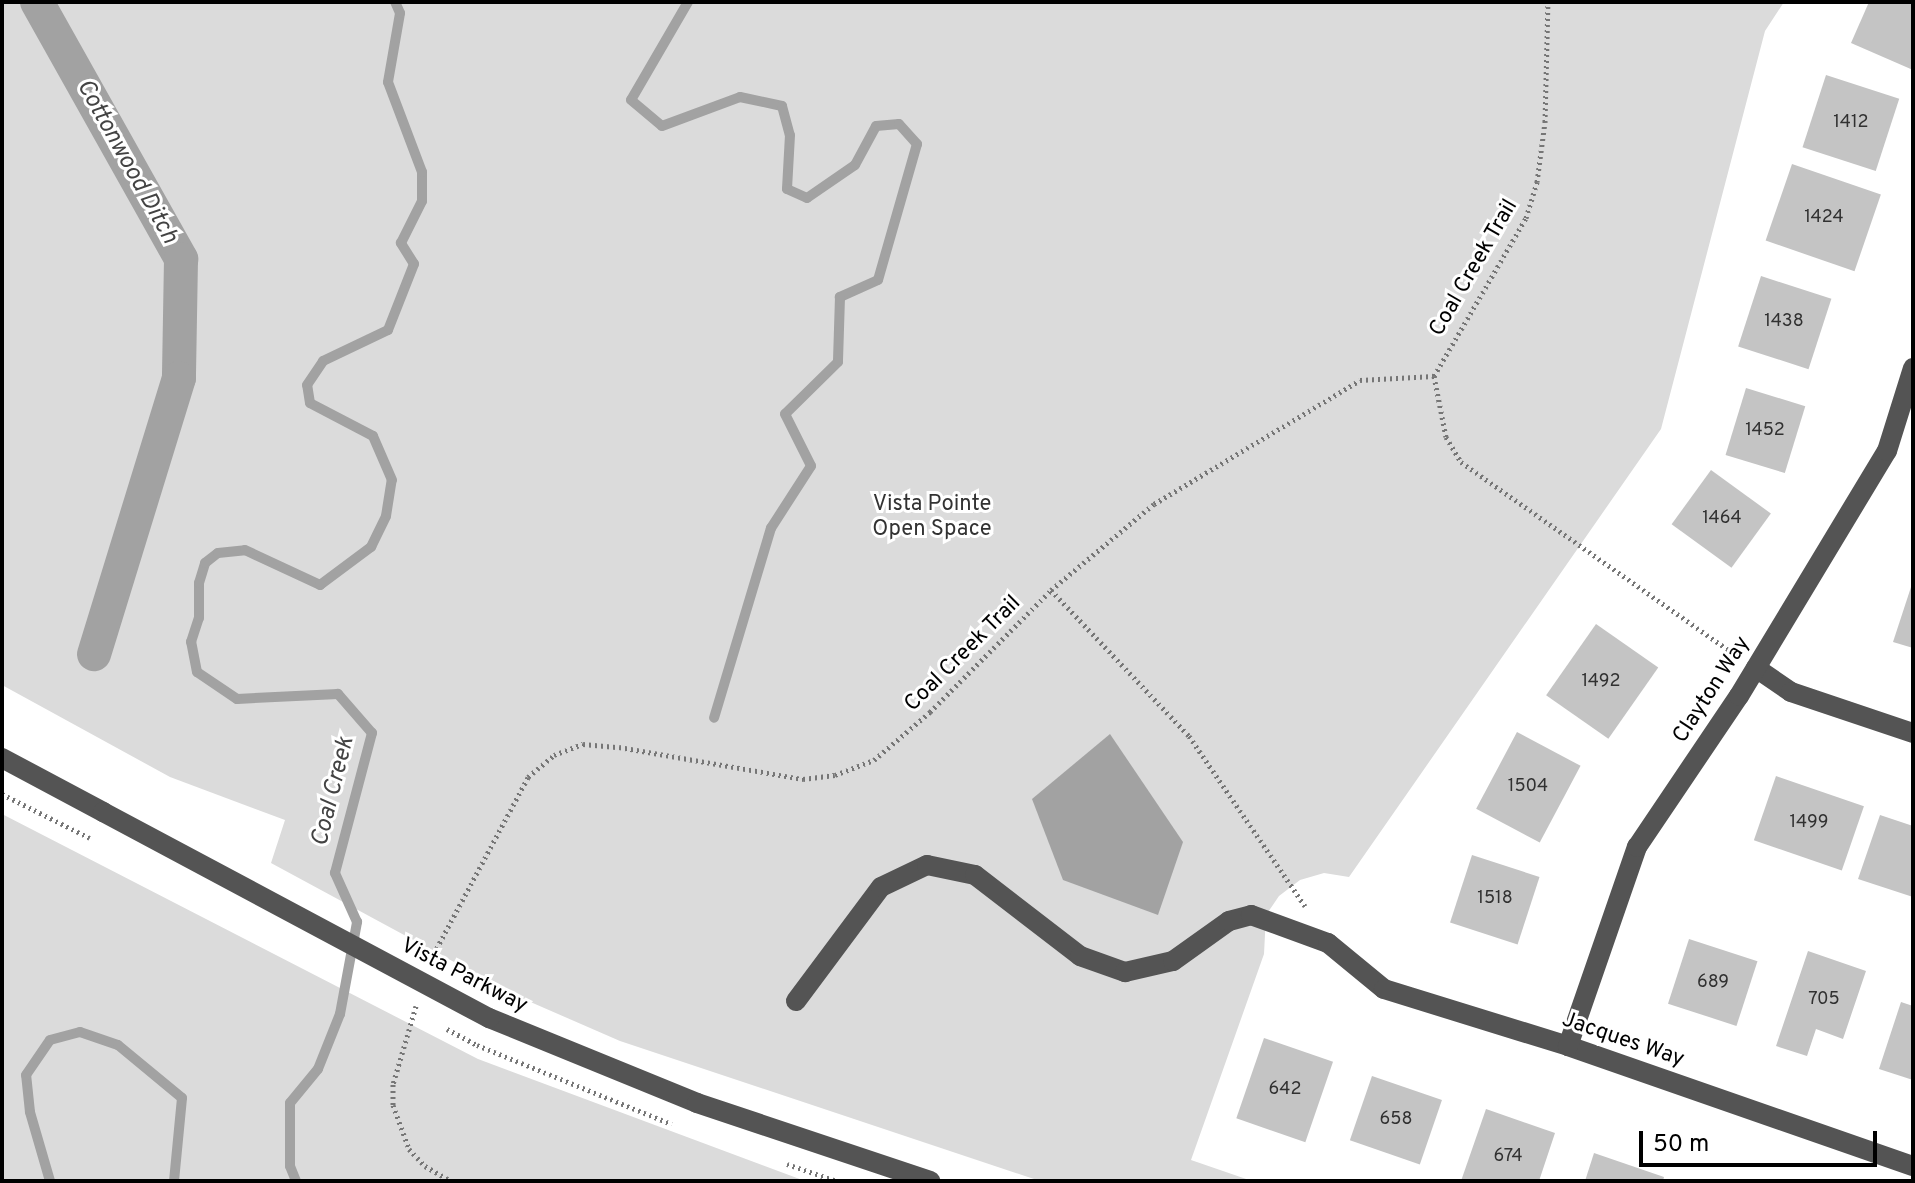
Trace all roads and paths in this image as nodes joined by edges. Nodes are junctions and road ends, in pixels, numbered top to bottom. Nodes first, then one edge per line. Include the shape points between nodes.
1 (1548, 2) edge
2 (1913, 368) edge
3 (1434, 376) junction
4 (1051, 590) junction
5 (1730, 650) dead end
6 (1756, 668) junction
7 (1913, 733) edge
8 (2, 758) edge
9 (2, 794) edge
10 (90, 838) dead end
11 (1292, 886) dead end
12 (428, 966) dead end
13 (420, 993) dead end
14 (796, 1001) dead end
15 (1568, 1046) junction
16 (1913, 1166) edge
17 (451, 1181) edge
18 (930, 1181) edge

1 - 3 path, Coal Creek Trail via 1547,91 1537,182 1526,218
2 - 6 street, Clayton Way via 1887,451
3 - 4 path, Coal Creek Trail via 1381,375 1338,391 1154,504
3 - 5 path via 1446,437 1461,462
4 - 11 path via 1189,736
4 - 12 path, Coal Creek Trail via 874,760 835,775 769,775 595,745 554,755 528,777
6 - 7 street via 1791,692
6 - 15 street, Clayton Way via 1637,847
8 - 18 street, Vista Parkway, bridge via 489,1018 697,1103
9 - 10 path
13 - 17 path via 393,1084 393,1105 409,1149
14 - 15 street, Jacques Way via 881,887 927,865 975,875 1080,956 1125,972 1173,961 1229,921 1251,915 1328,943 1384,989
15 - 16 street, Jacques Way

